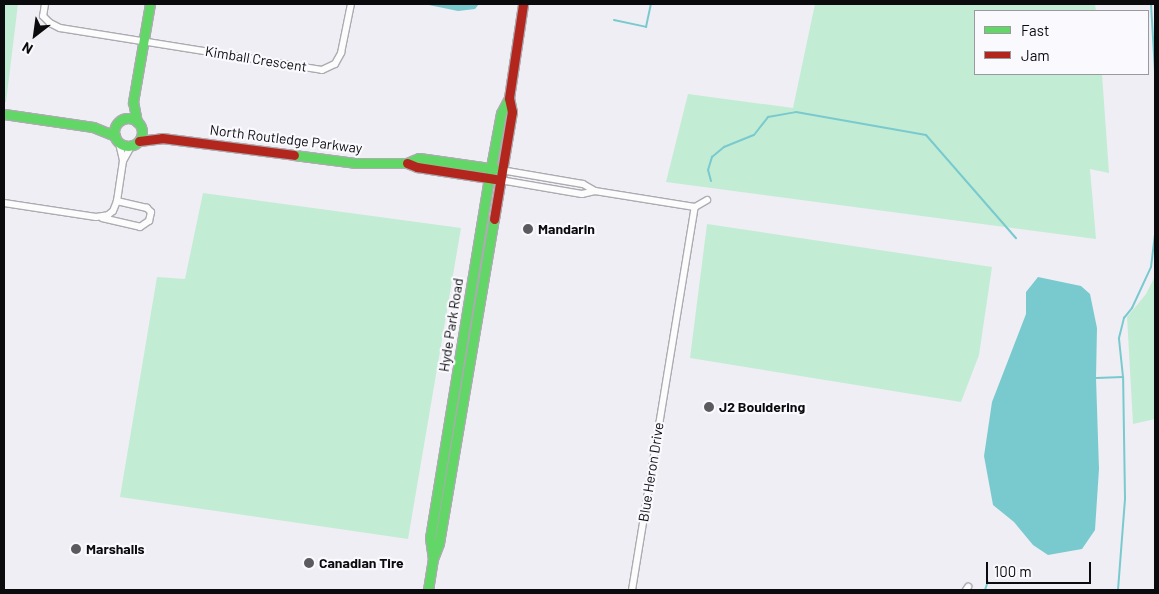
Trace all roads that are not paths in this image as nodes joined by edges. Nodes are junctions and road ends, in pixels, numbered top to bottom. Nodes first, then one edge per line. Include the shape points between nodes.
1 (45, 4) edge
2 (150, 4) edge
3 (351, 4) edge
4 (523, 4) edge
5 (143, 41) junction
6 (509, 98) junction
7 (134, 102) junction
8 (4, 114) edge
9 (121, 121) junction
10 (139, 125) junction
11 (93, 127) junction
12 (162, 138) junction
13 (117, 140) junction
14 (135, 143) junction
15 (123, 161) junction
16 (407, 163) junction
17 (491, 168) junction
18 (501, 170) junction
19 (489, 178) junction
20 (500, 180) junction
21 (595, 191) junction
22 (707, 200) dead end
23 (117, 201) junction
24 (4, 203) edge
25 (695, 206) junction
26 (99, 217) junction
27 (433, 559) junction
28 (428, 590) edge
29 (632, 590) edge

1 - 5 street, Kimball Crescent via 43,16 60,28
2 - 5 main road
3 - 5 street, Kimball Crescent via 341,53 335,64 322,70
4 - 6 main road, Hyde Park Road
5 - 7 main road
6 - 17 main road, Hyde Park Road via 501,113
6 - 18 main road, Hyde Park Road via 512,112
7 - 9 main road
7 - 10 main road
8 - 11 main road
9 - 10 main road, North Routledge Parkway
9 - 11 main road
9 - 13 main road via 115,129
10 - 12 main road, North Routledge Parkway
10 - 14 main road
11 - 13 main road, North Routledge Parkway
12 - 14 main road, North Routledge Parkway
12 - 16 main road, North Routledge Parkway via 356,163
13 - 14 main road, North Routledge Parkway
13 - 15 street
14 - 15 street
15 - 23 street
16 - 17 main road, North Routledge Parkway via 419,158
16 - 19 main road, North Routledge Parkway
17 - 18 main road, North Routledge Parkway
17 - 19 main road, Hyde Park Road
18 - 20 main road, Hyde Park Road
18 - 21 street via 583,184
19 - 20 main road, North Routledge Parkway
19 - 27 main road, Hyde Park Road via 430,538
20 - 21 street via 582,194
20 - 27 main road, Hyde Park Road via 439,543
21 - 25 street
22 - 25 street
23 - 26 street via 113,211
23 - 26 street via 147,208 152,215 149,221 140,227
24 - 26 street
25 - 29 street, Blue Heron Drive
27 - 28 main road, Hyde Park Road

